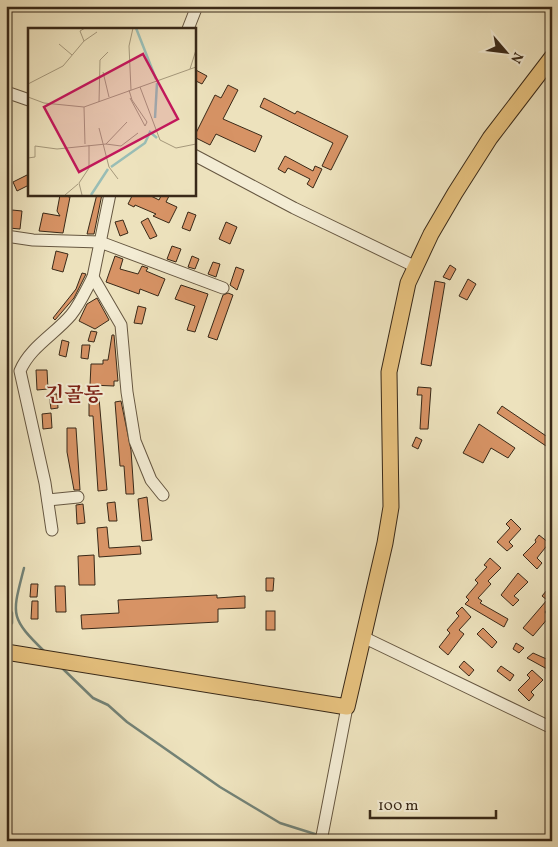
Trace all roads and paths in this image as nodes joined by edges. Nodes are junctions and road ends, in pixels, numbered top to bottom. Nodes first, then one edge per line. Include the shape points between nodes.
1 (197, 6) edge
2 (188, 28) edge
3 (552, 57) edge
4 (6, 92) edge
5 (28, 100) edge
6 (195, 156) edge
7 (110, 195) edge
8 (6, 236) edge
9 (100, 242) junction
10 (414, 266) junction
11 (93, 278) junction
12 (223, 288) dead end
13 (163, 495) dead end
14 (78, 497) dead end
15 (48, 500) junction
16 (52, 530) dead end
17 (363, 637) junction
18 (6, 652) edge
19 (347, 707) junction
20 (552, 728) edge
21 (321, 841) edge

1 - 2 street
3 - 10 main road via 490,138
4 - 5 street
6 - 10 street
7 - 9 street
8 - 9 street
9 - 11 street
9 - 12 street
10 - 17 main road via 389,372 391,507 386,543
11 - 13 street via 120,326 135,441 151,480
11 - 15 street via 70,316 24,362 20,371
14 - 15 street
15 - 16 street
17 - 19 main road
17 - 20 street
18 - 19 main road
19 - 21 street

